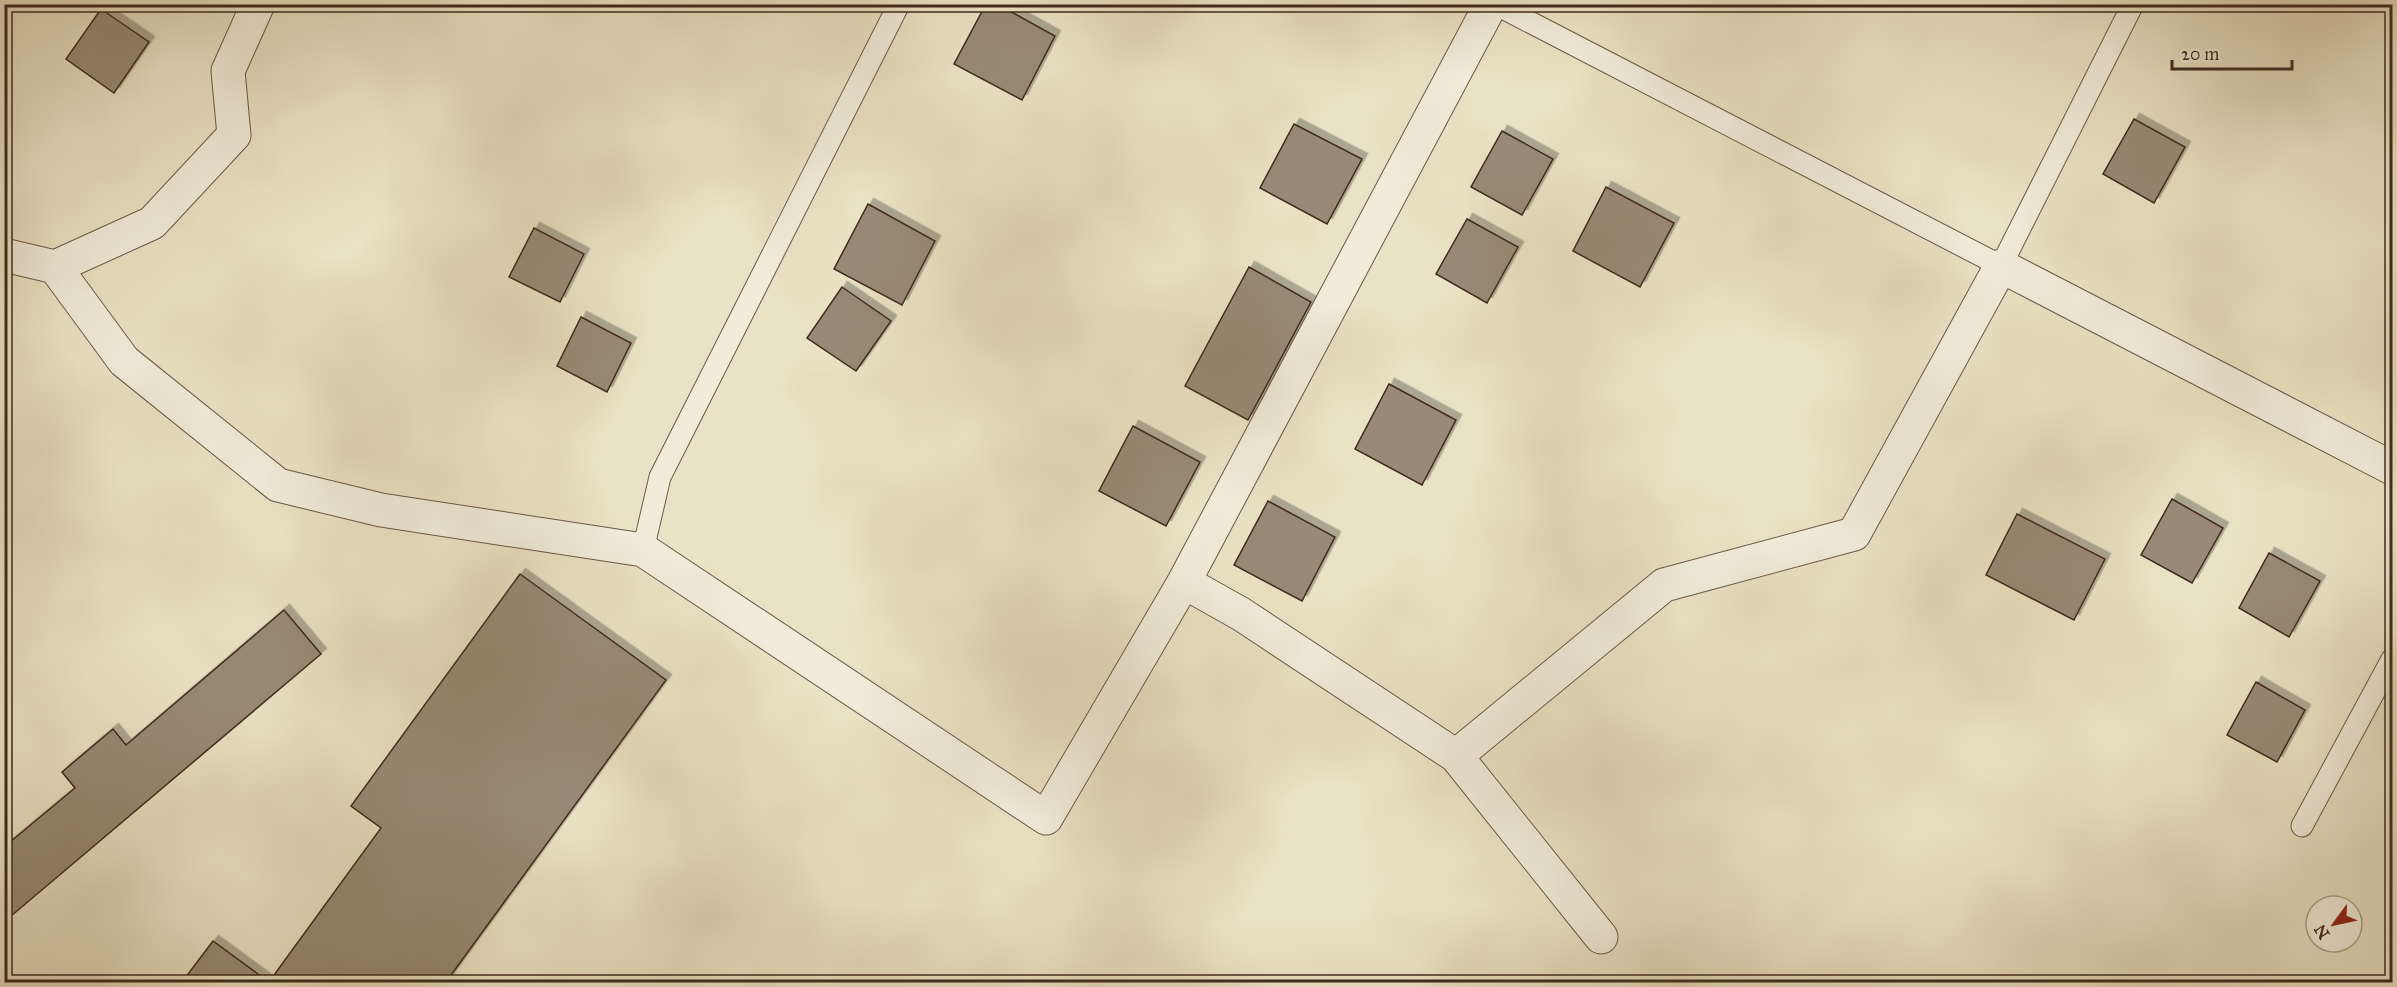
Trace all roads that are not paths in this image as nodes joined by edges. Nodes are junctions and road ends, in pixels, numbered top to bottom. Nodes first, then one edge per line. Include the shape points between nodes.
1 (258, 4) edge
2 (899, 4) edge
3 (1493, 4) edge
4 (2133, 4) edge
5 (4, 255) edge
6 (2001, 266) junction
7 (55, 267) junction
8 (2392, 468) edge
9 (643, 550) junction
10 (1184, 582) junction
11 (2392, 659) edge
12 (1456, 756) junction
13 (2302, 826) dead end
14 (1601, 937) dead end

1 - 7 street via 228,71 234,135 152,223
2 - 9 lane via 660,477
3 - 6 lane
3 - 10 street
4 - 6 lane
5 - 7 street
6 - 8 street
6 - 12 street via 1854,534 1664,585
7 - 9 street via 124,361 278,485 381,510
9 - 10 street via 1046,818
10 - 12 street via 1241,614
11 - 13 lane
12 - 14 street

